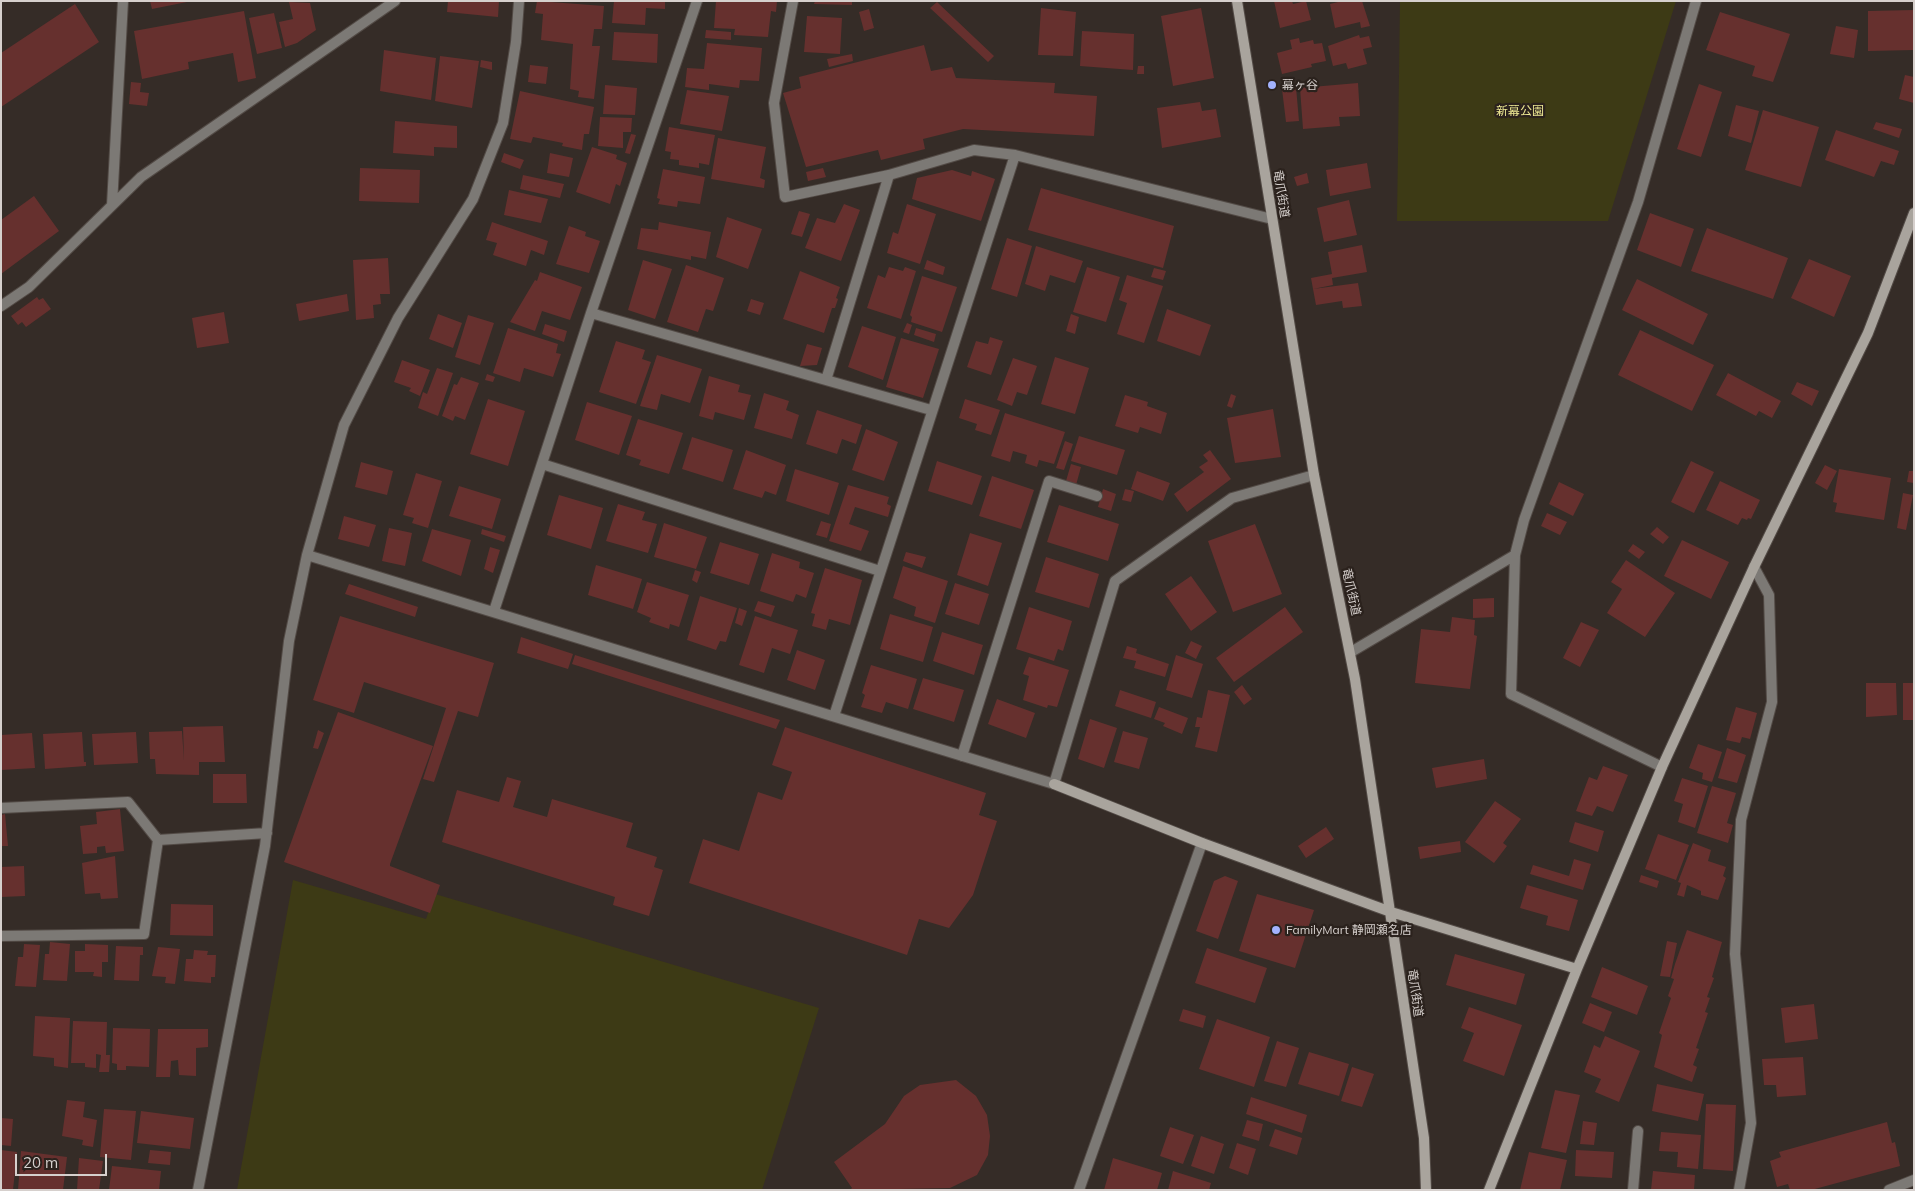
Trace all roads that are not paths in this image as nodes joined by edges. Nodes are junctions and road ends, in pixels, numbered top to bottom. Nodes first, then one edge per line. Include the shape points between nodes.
1 (123, 1) edge
2 (396, 1) edge
3 (519, 1) edge
4 (697, 1) edge
5 (793, 1) edge
6 (1237, 1) edge
7 (1696, 1) edge
8 (1015, 155) junction
9 (889, 175) junction
10 (112, 205) junction
11 (1914, 213) edge
12 (1272, 219) junction
13 (1, 306) edge
14 (591, 313) junction
15 (826, 380) junction
16 (931, 410) junction
17 (542, 464) junction
18 (1314, 475) junction
19 (1097, 496) dead end
20 (307, 555) junction
21 (1515, 555) junction
22 (1754, 567) junction
23 (880, 571) junction
24 (494, 611) junction
25 (1351, 652) junction
26 (834, 716) junction
27 (962, 756) junction
28 (1662, 767) junction
29 (1054, 784) junction
30 (1, 808) edge
31 (267, 833) junction
32 (158, 840) junction
33 (1202, 843) junction
34 (1391, 912) junction
35 (1, 936) edge
36 (1577, 969) junction
37 (1638, 1131) dead end
38 (1914, 1180) edge
39 (198, 1190) edge
40 (1078, 1190) edge
41 (1426, 1190) edge
42 (1489, 1190) edge
43 (1633, 1190) edge
44 (1739, 1190) edge
45 (1889, 1190) edge

1 - 10 street
2 - 10 street via 141,177
3 - 20 street via 503,123 473,199 398,318 344,425
4 - 14 street
5 - 9 street via 774,103 785,197
6 - 12 street, 竜爪街道
7 - 21 street via 1638,202 1524,520
8 - 9 street via 974,150
8 - 12 street
8 - 16 street
9 - 15 street
10 - 13 street via 29,287
11 - 22 street via 1868,333
12 - 18 street, 竜爪街道
14 - 15 street
14 - 17 street
15 - 16 street
16 - 23 street
17 - 23 street
17 - 24 street
18 - 25 street, 竜爪街道
18 - 29 street via 1232,498 1115,581
19 - 27 street via 1050,481
20 - 24 street
20 - 31 street via 289,641
21 - 25 street
21 - 28 street via 1511,694
22 - 28 street
22 - 44 street via 1769,596 1772,702 1741,820 1735,954 1751,1123
23 - 26 street
24 - 26 street
25 - 34 street, 竜爪街道
26 - 27 street
27 - 29 street
28 - 36 street
29 - 33 street
30 - 32 street via 128,802
31 - 32 street
31 - 39 street
32 - 35 street via 144,934
33 - 34 street
33 - 40 street
34 - 36 street
34 - 41 street, 竜爪街道 via 1424,1138
36 - 42 street
37 - 43 street
38 - 45 street

